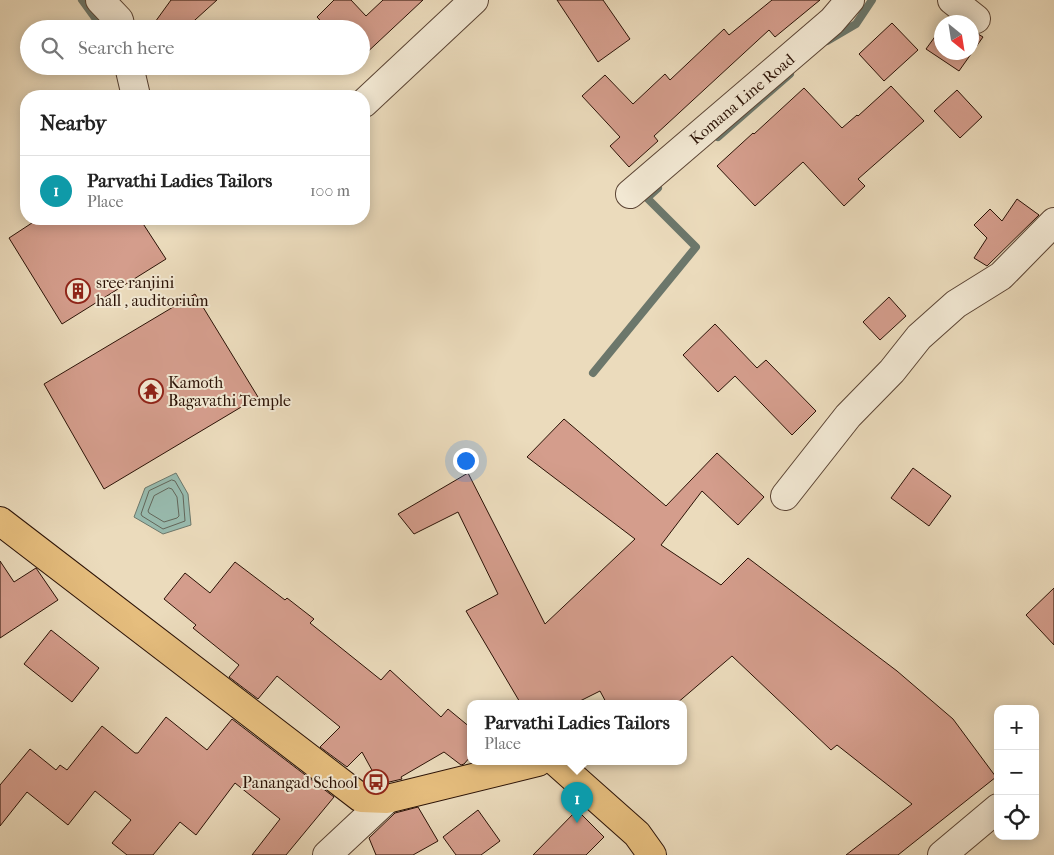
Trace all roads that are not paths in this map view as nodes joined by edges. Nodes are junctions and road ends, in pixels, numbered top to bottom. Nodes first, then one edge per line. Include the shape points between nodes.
1 (100, 0) edge
2 (474, 0) edge
3 (850, 0) edge
4 (952, 0) edge
5 (971, 15) edge
6 (119, 20) edge
7 (131, 75) edge
8 (135, 90) edge
9 (370, 97) edge
10 (630, 194) dead end
11 (1054, 222) edge
12 (785, 496) dead end
13 (0, 521) edge
14 (526, 765) edge
15 (559, 765) edge
16 (387, 799) junction
17 (994, 811) edge
18 (327, 855) edge
19 (652, 855) edge
20 (942, 855) edge

1 - 6 street
2 - 9 street
3 - 10 street, Komana Line Road via 832,22
4 - 5 street
7 - 8 street
11 - 12 street via 1001,276 956,304 919,336 892,371 848,416
13 - 16 main road via 361,798
14 - 16 main road
15 - 19 main road via 637,834
16 - 18 street
17 - 20 street

